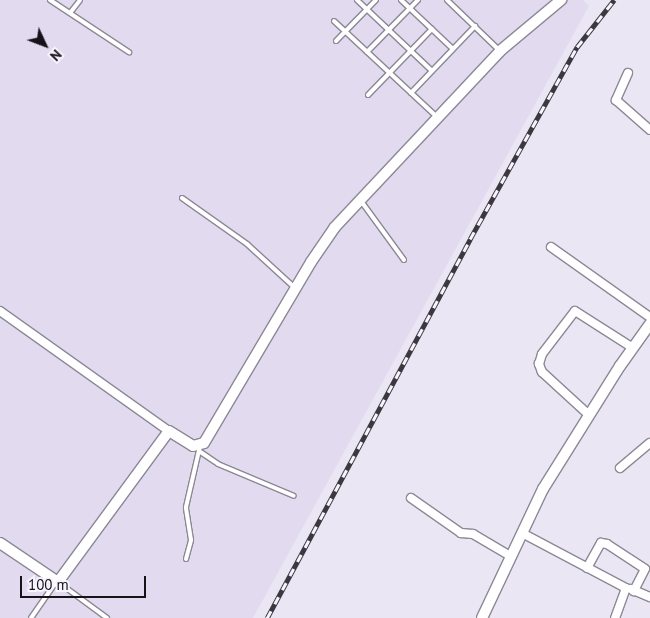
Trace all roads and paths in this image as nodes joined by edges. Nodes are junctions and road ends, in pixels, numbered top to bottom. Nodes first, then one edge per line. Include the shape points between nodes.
1 (50, 0) edge
2 (80, 0) edge
3 (358, 0) edge
4 (376, 0) edge
5 (401, 0) edge
6 (418, 0) edge
7 (447, 0) edge
8 (562, 0) edge
9 (410, 8) junction
10 (367, 9) junction
11 (70, 13) junction
12 (334, 22) dead end
13 (475, 26) junction
14 (432, 29) junction
15 (389, 30) junction
16 (345, 32) junction
17 (336, 41) dead end
18 (453, 49) junction
19 (411, 51) junction
20 (500, 51) junction
21 (129, 52) dead end
22 (367, 52) junction
23 (432, 70) junction
24 (390, 73) junction
25 (628, 73) dead end
26 (411, 93) junction
27 (368, 95) dead end
28 (436, 116) junction
29 (650, 130) edge
30 (182, 198) dead end
31 (359, 199) junction
32 (551, 247) dead end
33 (404, 260) dead end
34 (295, 288) junction
35 (0, 311) edge
36 (650, 318) edge
37 (648, 330) edge
38 (633, 348) junction
39 (589, 415) junction
40 (169, 432) junction
41 (649, 448) edge
42 (199, 449) junction
43 (620, 468) dead end
44 (294, 496) dead end
45 (411, 498) dead end
46 (522, 533) junction
47 (0, 543) edge
48 (512, 557) junction
49 (186, 559) dead end
50 (587, 568) junction
51 (57, 582) junction
52 (630, 589) junction
53 (650, 597) edge
54 (31, 618) edge
55 (107, 618) edge
56 (482, 618) edge
57 (615, 618) edge

1 - 11 lane
2 - 11 lane
3 - 10 lane
4 - 10 lane
5 - 9 lane
6 - 9 lane
7 - 13 lane
8 - 20 street
9 - 14 lane
9 - 15 lane
10 - 15 lane
10 - 16 lane
11 - 21 lane
12 - 16 lane
13 - 18 lane
13 - 20 lane
14 - 18 lane
14 - 19 lane
15 - 19 lane
15 - 22 lane
16 - 17 lane
16 - 22 lane
18 - 23 lane
19 - 23 lane
19 - 24 lane
20 - 28 street
22 - 24 lane
23 - 26 lane
24 - 26 lane
24 - 27 lane
25 - 29 street via 616,100
26 - 28 lane
28 - 31 street
30 - 34 lane via 247,244
31 - 33 lane
31 - 34 street via 326,239
32 - 36 street
34 - 42 street
35 - 40 street
37 - 38 street
38 - 39 street
38 - 39 street via 575,311 542,354 539,364 542,372
39 - 46 street via 543,489
40 - 42 street
40 - 51 street
41 - 43 street
42 - 44 lane via 218,464
42 - 49 lane via 186,508 191,540
45 - 48 street via 461,533 473,534
46 - 48 street
46 - 50 street
47 - 51 street
48 - 56 street
50 - 52 street
50 - 52 street via 601,543 607,544 645,568
51 - 54 lane
51 - 55 lane
52 - 53 street
52 - 57 street

